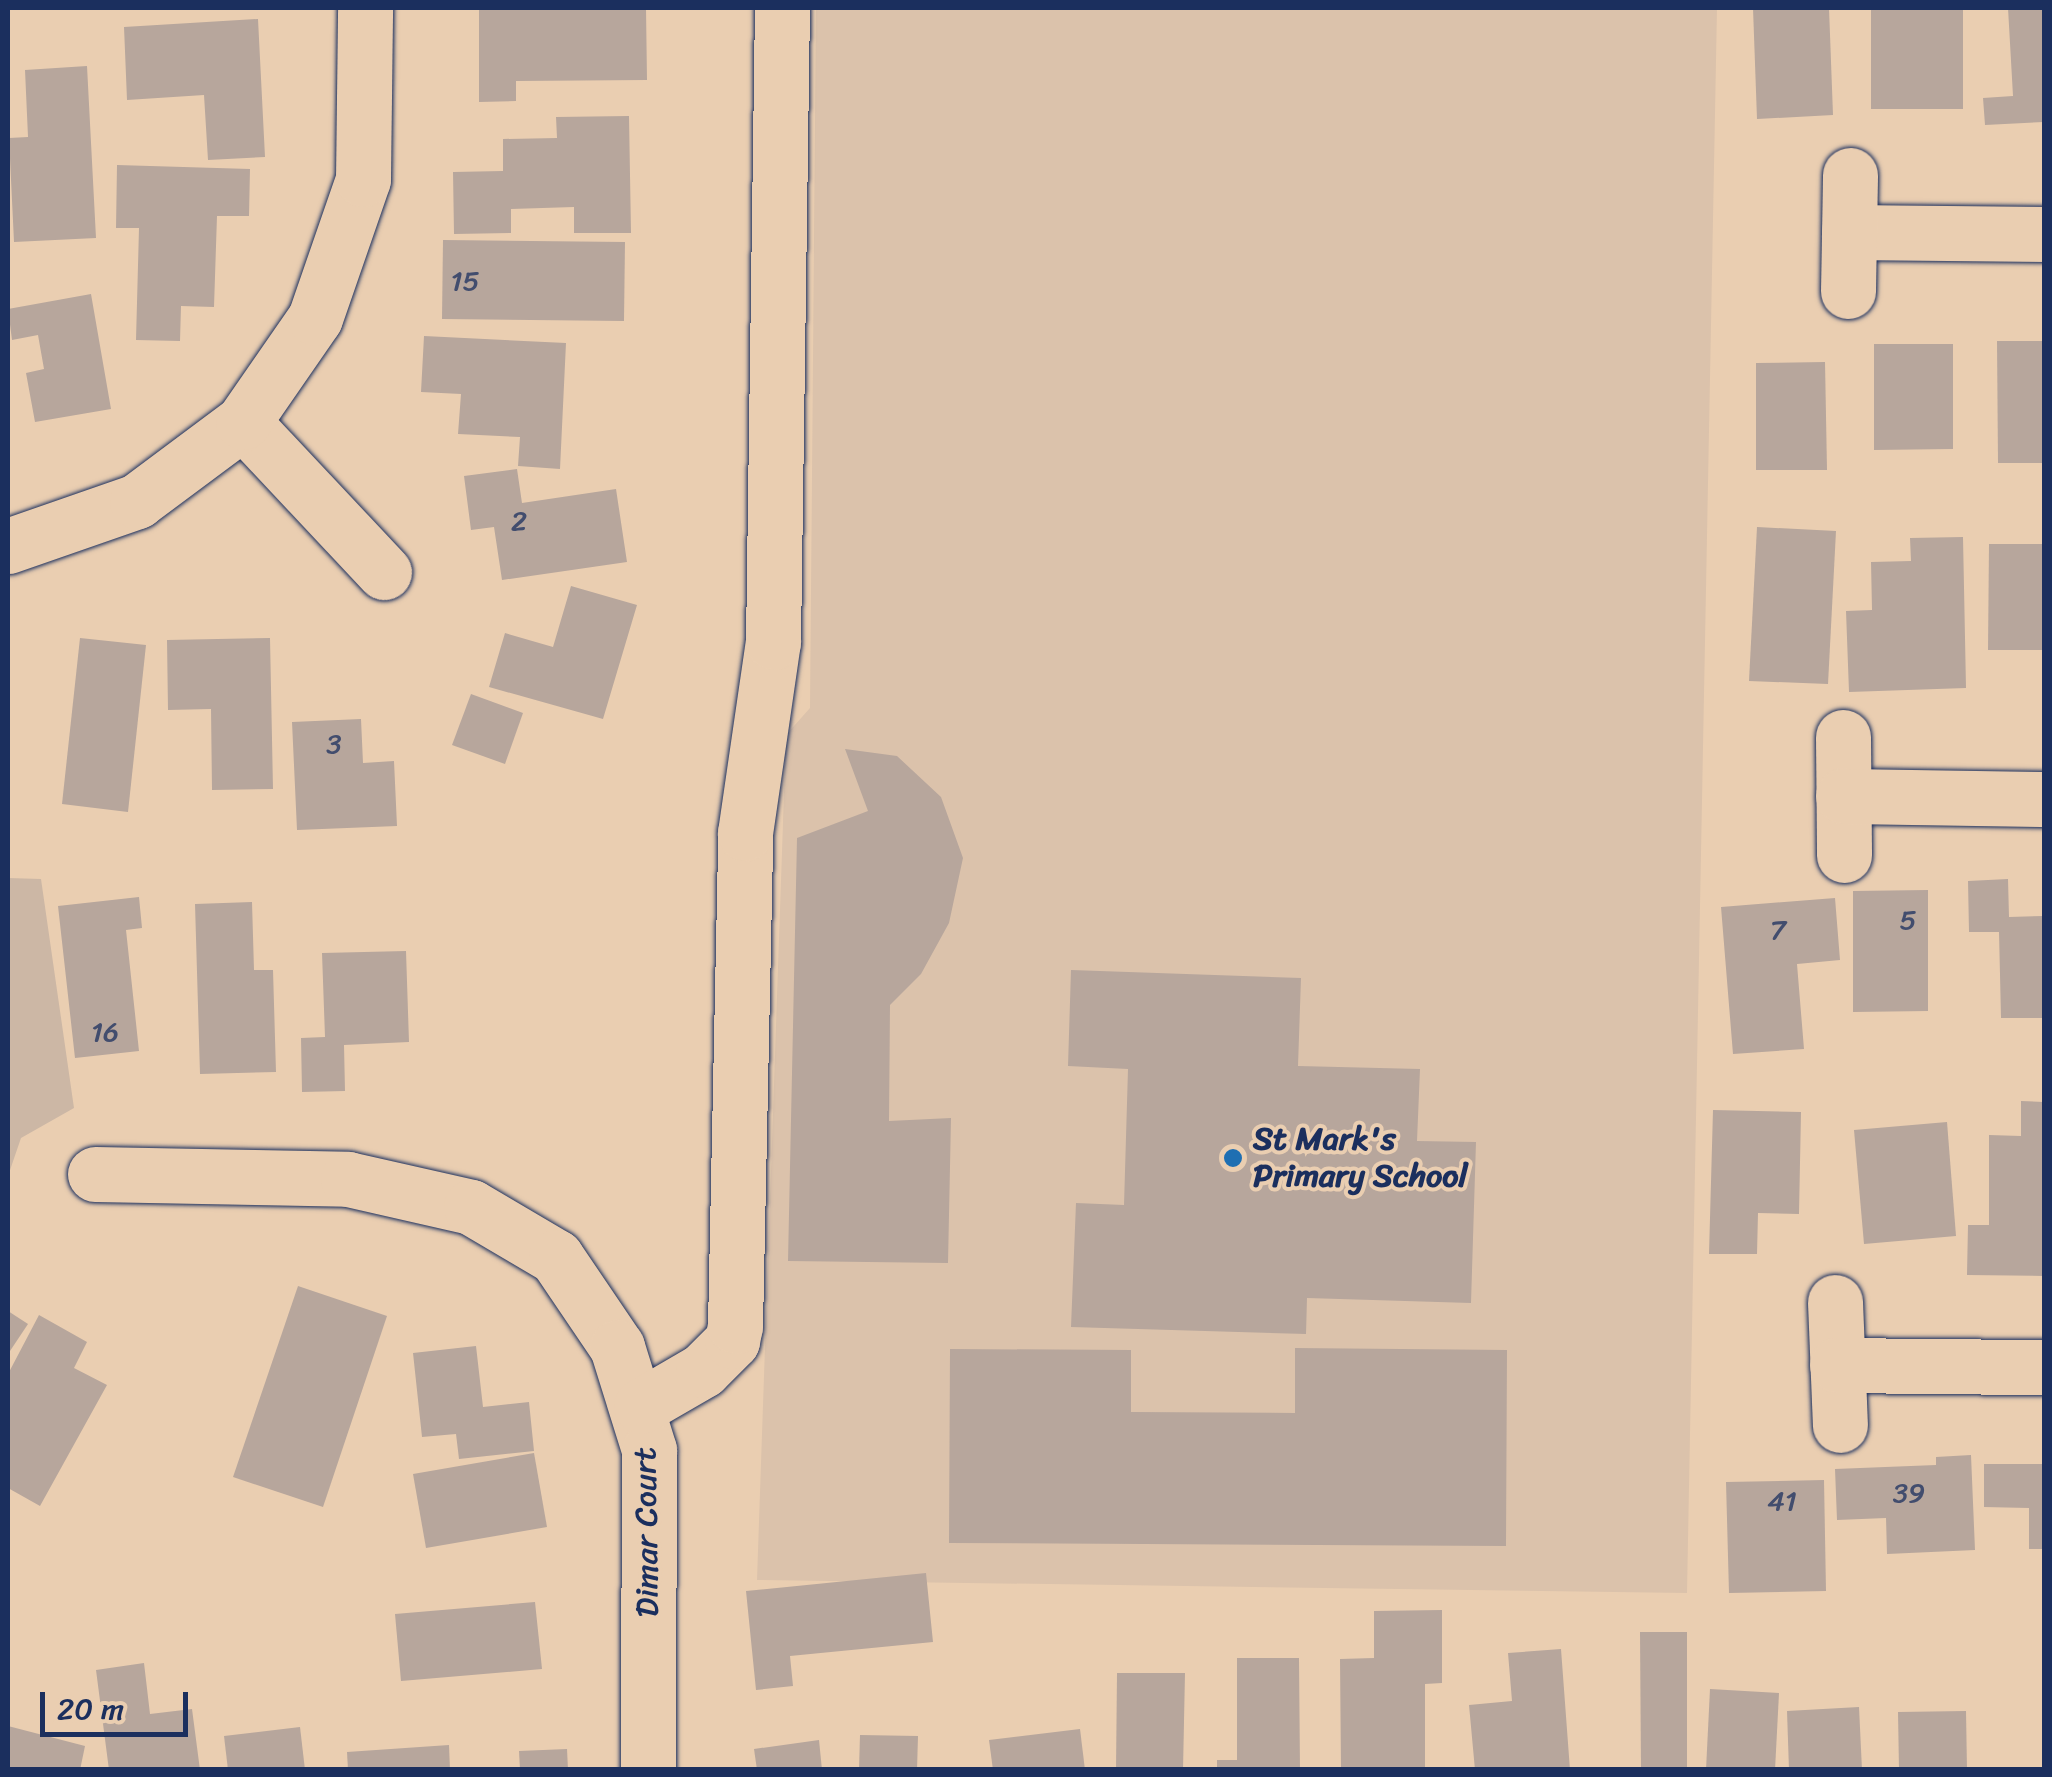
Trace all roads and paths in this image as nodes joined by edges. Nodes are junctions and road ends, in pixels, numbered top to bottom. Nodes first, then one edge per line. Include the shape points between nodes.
1 (364, 8) edge
2 (782, 8) edge
3 (1850, 175) dead end
4 (1848, 232) junction
5 (2044, 234) edge
6 (1848, 291) dead end
7 (243, 422) junction
8 (8, 546) edge
9 (384, 572) dead end
10 (1843, 736) dead end
11 (1844, 796) junction
12 (2044, 799) edge
13 (1844, 855) dead end
14 (95, 1174) dead end
15 (1835, 1302) dead end
16 (1837, 1365) junction
17 (2044, 1368) edge
18 (640, 1406) junction
19 (1840, 1425) dead end
20 (648, 1770) edge

1 - 7 street via 363,179 316,318
2 - 18 street via 773,642 745,833 736,1326 732,1341 703,1370
3 - 4 street
4 - 5 street
4 - 6 street
7 - 8 street via 137,501
7 - 9 street
10 - 11 street
11 - 12 street
11 - 13 street
14 - 18 street, Dimar Court via 348,1179 471,1207 556,1256 617,1347
15 - 16 street
16 - 17 street
16 - 19 street
18 - 20 street, Dimar Court via 649,1450

